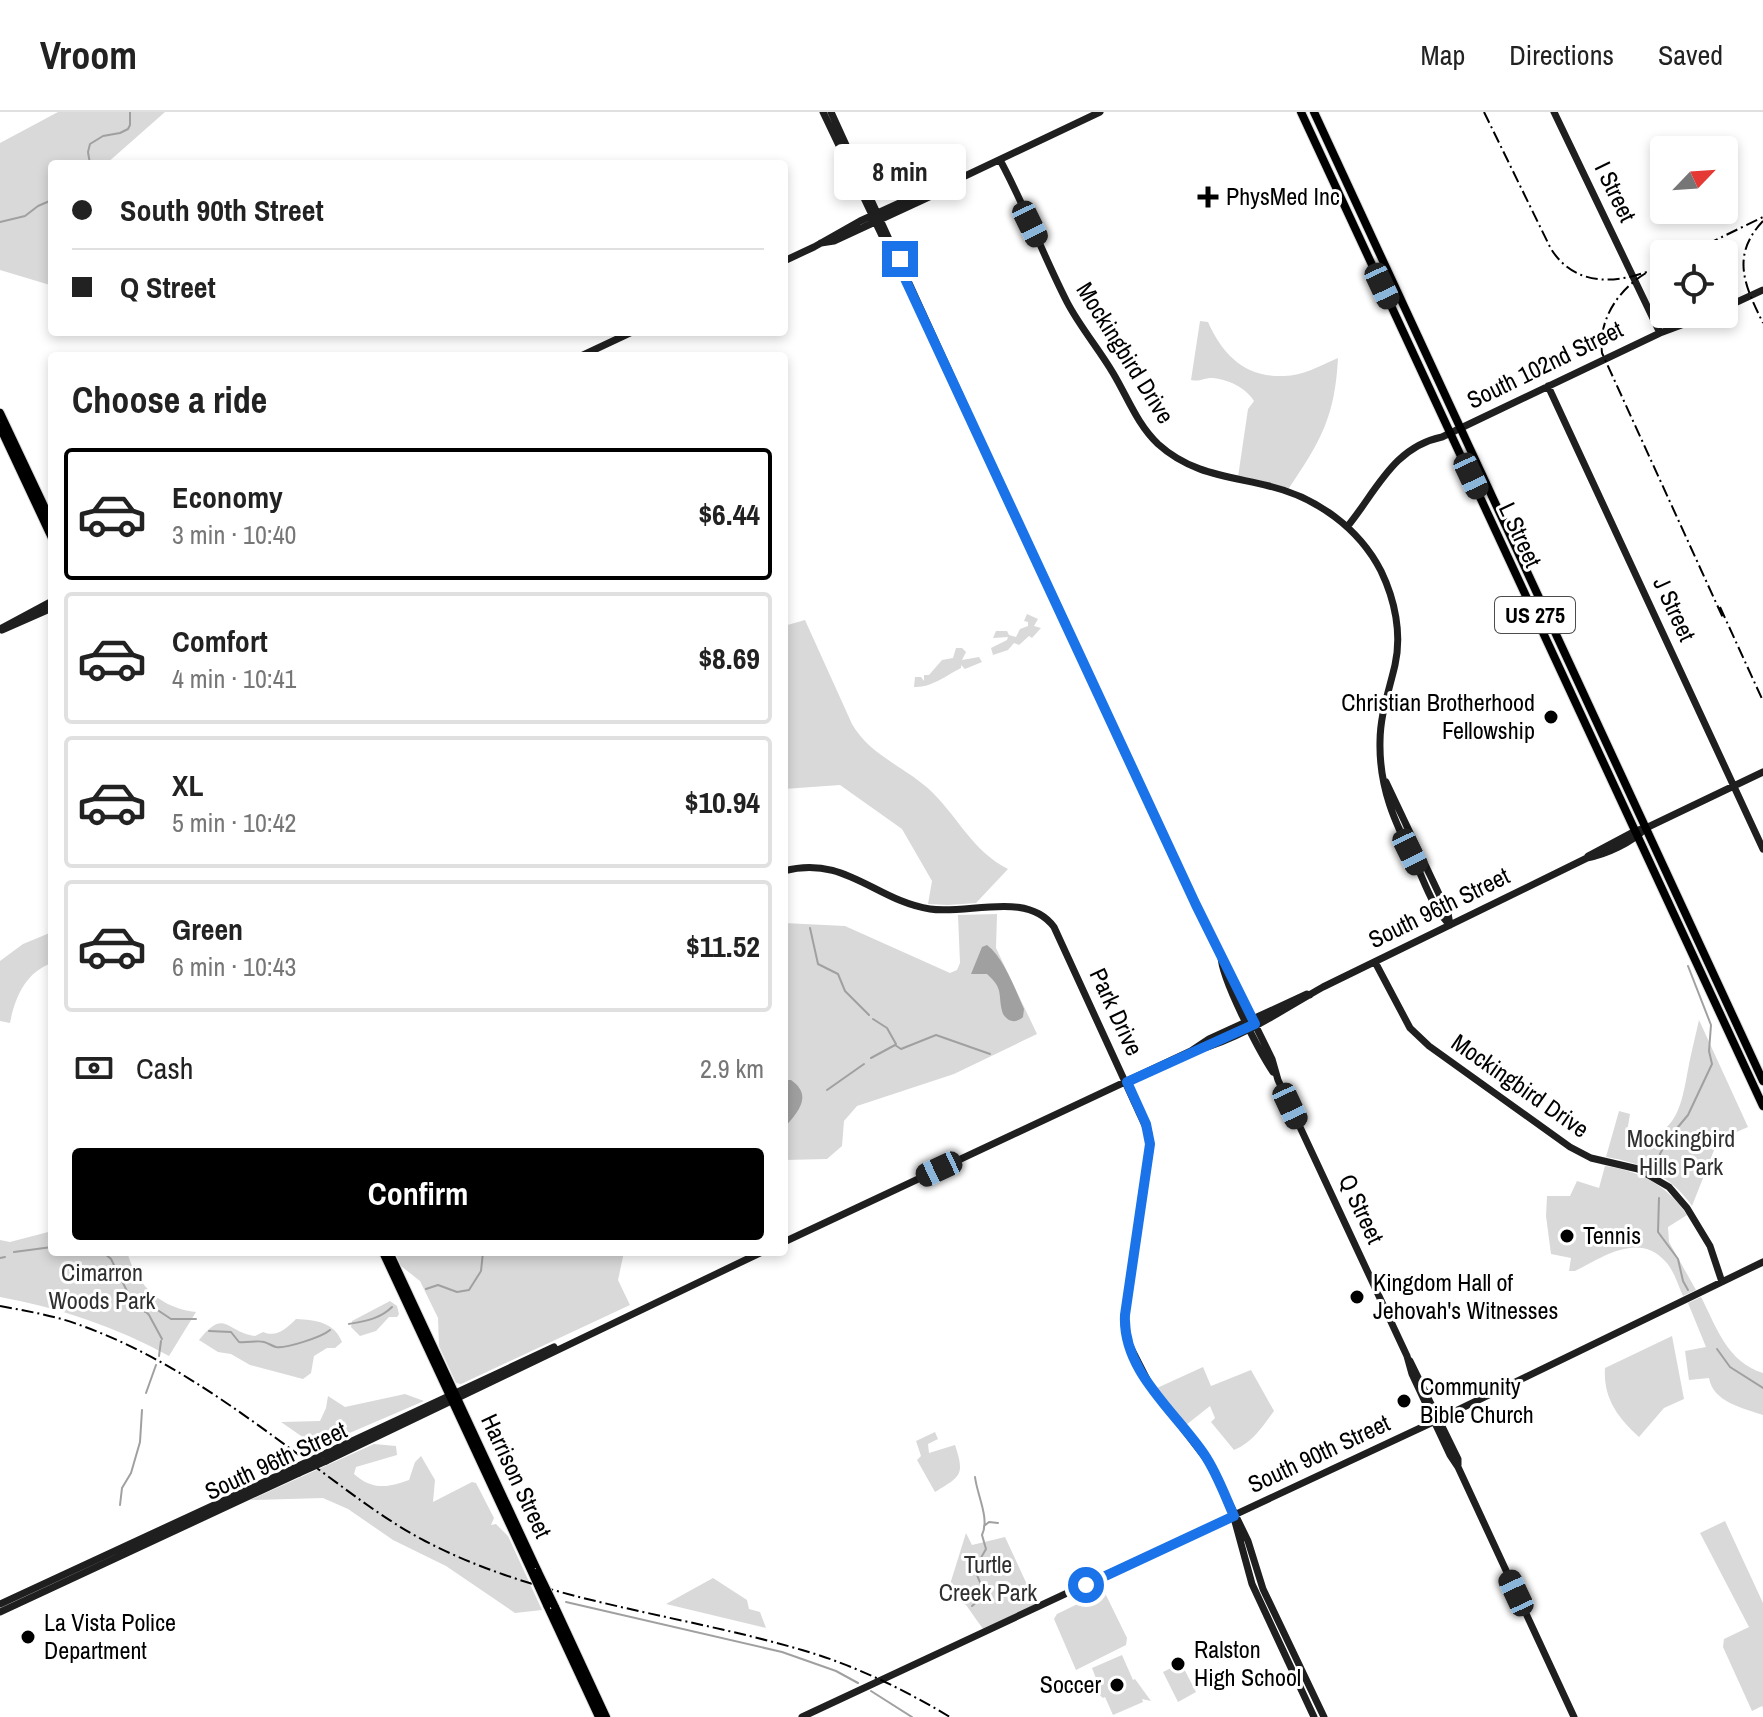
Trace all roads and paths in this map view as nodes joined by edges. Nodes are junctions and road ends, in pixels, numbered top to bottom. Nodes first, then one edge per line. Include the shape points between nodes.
1 (823, 112) edge
2 (831, 112) edge
3 (1100, 112) edge
4 (1301, 112) edge
5 (1314, 112) edge
6 (1554, 112) edge
7 (846, 151) junction
8 (1000, 160) junction
9 (876, 217) junction
10 (788, 259) edge
11 (1763, 290) edge
12 (1738, 302) edge
13 (1673, 328) edge
14 (1660, 333) junction
15 (624, 336) edge
16 (590, 352) edge
17 (1548, 386) junction
18 (0, 413) edge
19 (0, 427) edge
20 (1460, 428) junction
21 (1446, 435) junction
22 (48, 515) edge
23 (1347, 527) junction
24 (48, 529) edge
25 (48, 603) edge
26 (48, 610) edge
27 (0, 630) edge
28 (1763, 772) edge
29 (1734, 786) junction
30 (1646, 828) junction
31 (1636, 834) junction
32 (1763, 849) edge
33 (788, 870) edge
34 (1450, 925) junction
35 (1375, 962) junction
36 (1251, 1023) junction
37 (1763, 1081) edge
38 (1127, 1082) junction
39 (1763, 1106) edge
40 (788, 1240) edge
41 (385, 1256) edge
42 (391, 1256) edge
43 (753, 1256) edge
44 (1763, 1262) edge
45 (1722, 1282) junction
46 (453, 1397) junction
47 (1437, 1420) junction
48 (296, 1470) junction
49 (1234, 1516) junction
50 (0, 1604) edge
51 (551, 1606) junction
52 (0, 1612) edge
53 (599, 1717) edge
54 (606, 1717) edge
55 (802, 1717) edge
56 (1314, 1717) edge
57 (1324, 1717) edge
58 (1574, 1717) edge

1 - 7 street, Q Street
2 - 7 street, Q Street
3 - 8 street
4 - 21 main road, L Street / US 275
5 - 20 main road, L Street / US 275
6 - 14 street, I Street
7 - 9 street, Q Street
8 - 9 street
8 - 23 street, Mockingbird Drive via 1073,312 1150,435 1195,468 1296,494
9 - 10 street
9 - 36 street, Q Street
11 - 12 street
13 - 14 street, South 102nd Street
14 - 17 street, South 102nd Street
15 - 16 street
17 - 20 street, South 102nd Street
17 - 29 street, J Street
18 - 22 main road
19 - 24 main road
20 - 21 street, South 102nd Street
20 - 30 main road, L Street / US 275
21 - 23 street, South 102nd Street via 1427,441 1386,470
21 - 31 main road, L Street / US 275
23 - 34 street, Mockingbird Drive via 1381,573 1396,620 1396,656 1380,725 1382,773
25 - 27 street
26 - 27 street
28 - 29 street, South 96th Street
29 - 30 street, South 96th Street
29 - 32 street, J Street
30 - 31 street, South 96th Street
30 - 37 main road, L Street / US 275
31 - 34 street, South 96th Street
31 - 39 main road, L Street / US 275
33 - 38 street, Park Drive via 826,867 931,909 1007,907 1037,913 1054,927
34 - 35 street, South 96th Street
35 - 36 street, South 96th Street
35 - 45 street, Mockingbird Drive via 1410,1028 1429,1046 1570,1147 1591,1158 1638,1169 1669,1187 1710,1246
36 - 38 street, South 96th Street
36 - 47 street, Q Street
38 - 40 street, South 96th Street
38 - 49 street, Park Drive via 1150,1144 1126,1337 1151,1387 1206,1457
41 - 46 main road, Harrison Street
42 - 46 main road, Harrison Street
43 - 46 street, South 96th Street
44 - 45 street, South 90th Street
45 - 47 street, South 90th Street
46 - 48 street, South 96th Street, bridge
46 - 51 main road, Harrison Street, bridge
47 - 49 street, South 90th Street
47 - 58 street, Q Street
48 - 50 street, South 96th Street
48 - 52 street, South 96th Street
49 - 55 street, South 90th Street
49 - 56 street, Park Drive via 1252,1584
49 - 57 street, Park Drive
51 - 53 main road, Harrison Street
51 - 54 main road, Harrison Street

